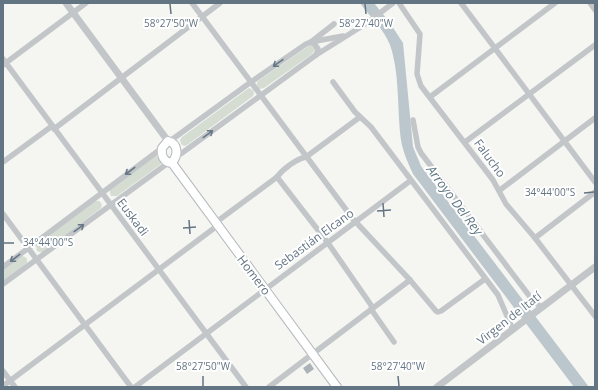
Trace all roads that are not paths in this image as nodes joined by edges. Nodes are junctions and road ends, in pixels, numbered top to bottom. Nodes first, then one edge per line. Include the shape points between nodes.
1 (66, 3) edge
2 (86, 3) edge
3 (192, 3) edge
4 (220, 3) edge
5 (393, 3) edge
6 (399, 3) edge
7 (461, 3) edge
8 (555, 3) edge
9 (590, 3) edge
10 (595, 10) edge
11 (73, 13) junction
12 (202, 17) junction
13 (334, 24) dead end
14 (345, 36) junction
15 (311, 42) junction
16 (595, 45) edge
17 (496, 48) junction
18 (316, 55) junction
19 (4, 63) edge
20 (122, 78) junction
21 (251, 82) junction
22 (333, 82) dead end
23 (529, 94) junction
24 (261, 96) junction
25 (430, 97) junction
26 (360, 117) junction
27 (595, 118) edge
28 (413, 120) dead end
29 (53, 128) junction
30 (169, 141) junction
31 (564, 141) junction
32 (465, 142) junction
33 (162, 148) junction
34 (306, 156) junction
35 (172, 161) junction
36 (3, 162) edge
37 (276, 177) junction
38 (410, 181) junction
39 (595, 182) edge
40 (500, 190) junction
41 (595, 192) edge
42 (102, 193) junction
43 (110, 205) junction
44 (3, 214) edge
45 (357, 222) junction
46 (216, 224) junction
47 (535, 238) junction
48 (328, 243) junction
49 (29, 248) junction
50 (37, 259) junction
51 (3, 267) edge
52 (595, 267) edge
53 (159, 269) junction
54 (485, 279) junction
55 (410, 280) junction
56 (3, 284) edge
57 (570, 285) junction
58 (265, 289) junction
59 (372, 308) junction
60 (539, 309) junction
61 (595, 316) edge
62 (86, 325) junction
63 (516, 328) junction
64 (206, 333) junction
65 (394, 342) dead end
66 (313, 354) junction
67 (3, 371) edge
68 (10, 380) junction
69 (3, 386) edge
70 (15, 387) edge
71 (131, 387) edge
72 (135, 387) edge
73 (246, 387) edge
74 (268, 387) edge
75 (337, 387) edge
76 (438, 387) edge

1 - 11 street
2 - 11 street
3 - 12 street
4 - 12 street
5 - 14 street
6 - 25 street, Falucho via 420,34 418,81
7 - 17 street
8 - 17 street
9 - 10 street
11 - 19 street
11 - 20 street
12 - 20 street
12 - 21 street
13 - 15 street
14 - 15 street
14 - 18 street
15 - 18 street via 318,49
15 -> 21 street
16 - 23 street
17 - 23 street
17 - 25 street
18 - 24 street
19 - 29 street, Euskadi
20 - 29 street
20 - 30 street
21 - 24 street
21 - 30 street
22 - 26 street
23 - 31 street
23 - 32 street
24 - 34 street
35 -> 24 street
25 - 32 street, Falucho
26 - 34 street
26 - 38 street via 371,127
27 - 31 street
28 - 60 street via 421,153
29 - 36 street
29 - 42 street, Euskadi
30 - 33 main road
30 - 35 main road via 176,149
31 - 39 street
31 - 40 street
32 - 40 street, Falucho
33 - 35 main road via 162,156
33 -> 42 street
34 - 37 street
34 - 45 street
35 - 43 street
35 - 46 main road, Homero
37 - 46 street
37 - 48 street
38 - 45 street, Sebastián Elcano
38 - 54 street
40 - 47 street, Falucho via 506,204
41 - 47 street
42 - 43 street, Euskadi
42 - 49 street
50 -> 43 street
43 - 53 street, Euskadi
44 - 49 street
45 - 48 street, Sebastián Elcano
45 - 55 street
46 - 53 street
46 - 58 main road, Homero
47 - 57 street, Falucho
48 - 58 street, Sebastián Elcano
48 - 59 street
49 - 50 street
49 -> 51 street
50 - 56 street
50 - 62 street
52 - 57 street, Virgen de Itatí
53 - 62 street
53 - 64 street, Euskadi
54 - 55 street via 438,312
54 - 63 street
55 - 59 street
57 - 60 street, Virgen de Itatí
57 - 61 street, Falucho
58 - 64 street, Sebastián Elcano
58 - 66 main road, Homero
59 - 65 street
59 - 66 street
60 - 63 street, Virgen de Itatí
62 - 68 street
62 - 71 street
63 - 76 street, Virgen de Itatí
64 - 72 street, Sebastián Elcano
64 - 73 street, Euskadi
66 - 74 street
66 - 75 main road, Homero
67 - 68 street
68 - 69 street
68 - 70 street

